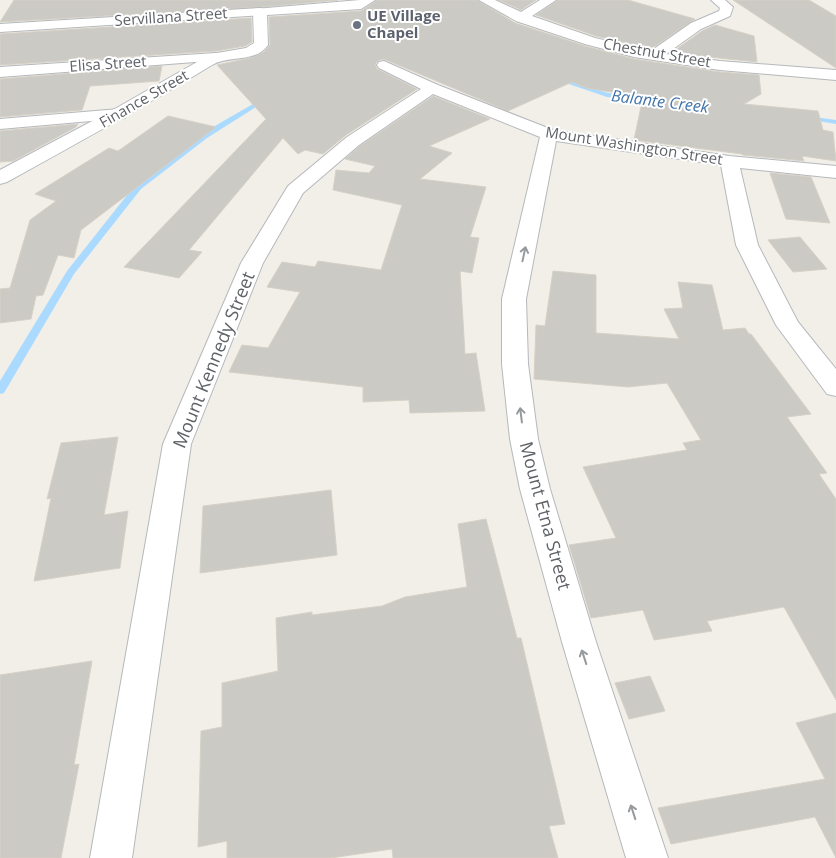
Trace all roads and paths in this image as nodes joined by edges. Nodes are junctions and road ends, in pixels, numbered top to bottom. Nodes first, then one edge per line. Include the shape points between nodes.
1 (369, 0) edge
2 (485, 0) edge
3 (550, 0) edge
4 (717, 0) edge
5 (260, 12) junction
6 (521, 18) junction
7 (0, 28) edge
8 (654, 56) junction
9 (216, 57) junction
10 (384, 65) dead end
11 (0, 72) edge
12 (836, 74) edge
13 (432, 88) junction
14 (119, 114) junction
15 (0, 124) edge
16 (549, 135) junction
17 (729, 160) junction
18 (836, 172) edge
19 (0, 178) edge
20 (836, 387) edge
21 (111, 858) edge
22 (647, 858) edge

1 - 5 street, Servillana Street via 361,5
2 - 6 street, Chestnut Street
3 - 6 street
4 - 8 street via 727,8 725,13 690,28
5 - 7 street, Servillana Street
5 - 9 street, Finance Street via 262,45 250,52
6 - 8 street, Chestnut Street via 606,46
8 - 12 street, Chestnut Street
9 - 11 street, Elisa Street
9 - 14 street, Finance Street
10 - 13 street, Mount Washington Street
13 - 16 street, Mount Washington Street
13 - 21 street, Mount Kennedy Street via 352,141 294,190 252,263 177,444
14 - 15 street
14 - 19 street, Finance Street
16 - 17 street, Mount Washington Street
22 -> 16 street, Mount Etna Street via 579,642 524,439 515,364 514,299
17 - 18 street, Mount Washington Street
17 - 20 street via 747,245 788,325

